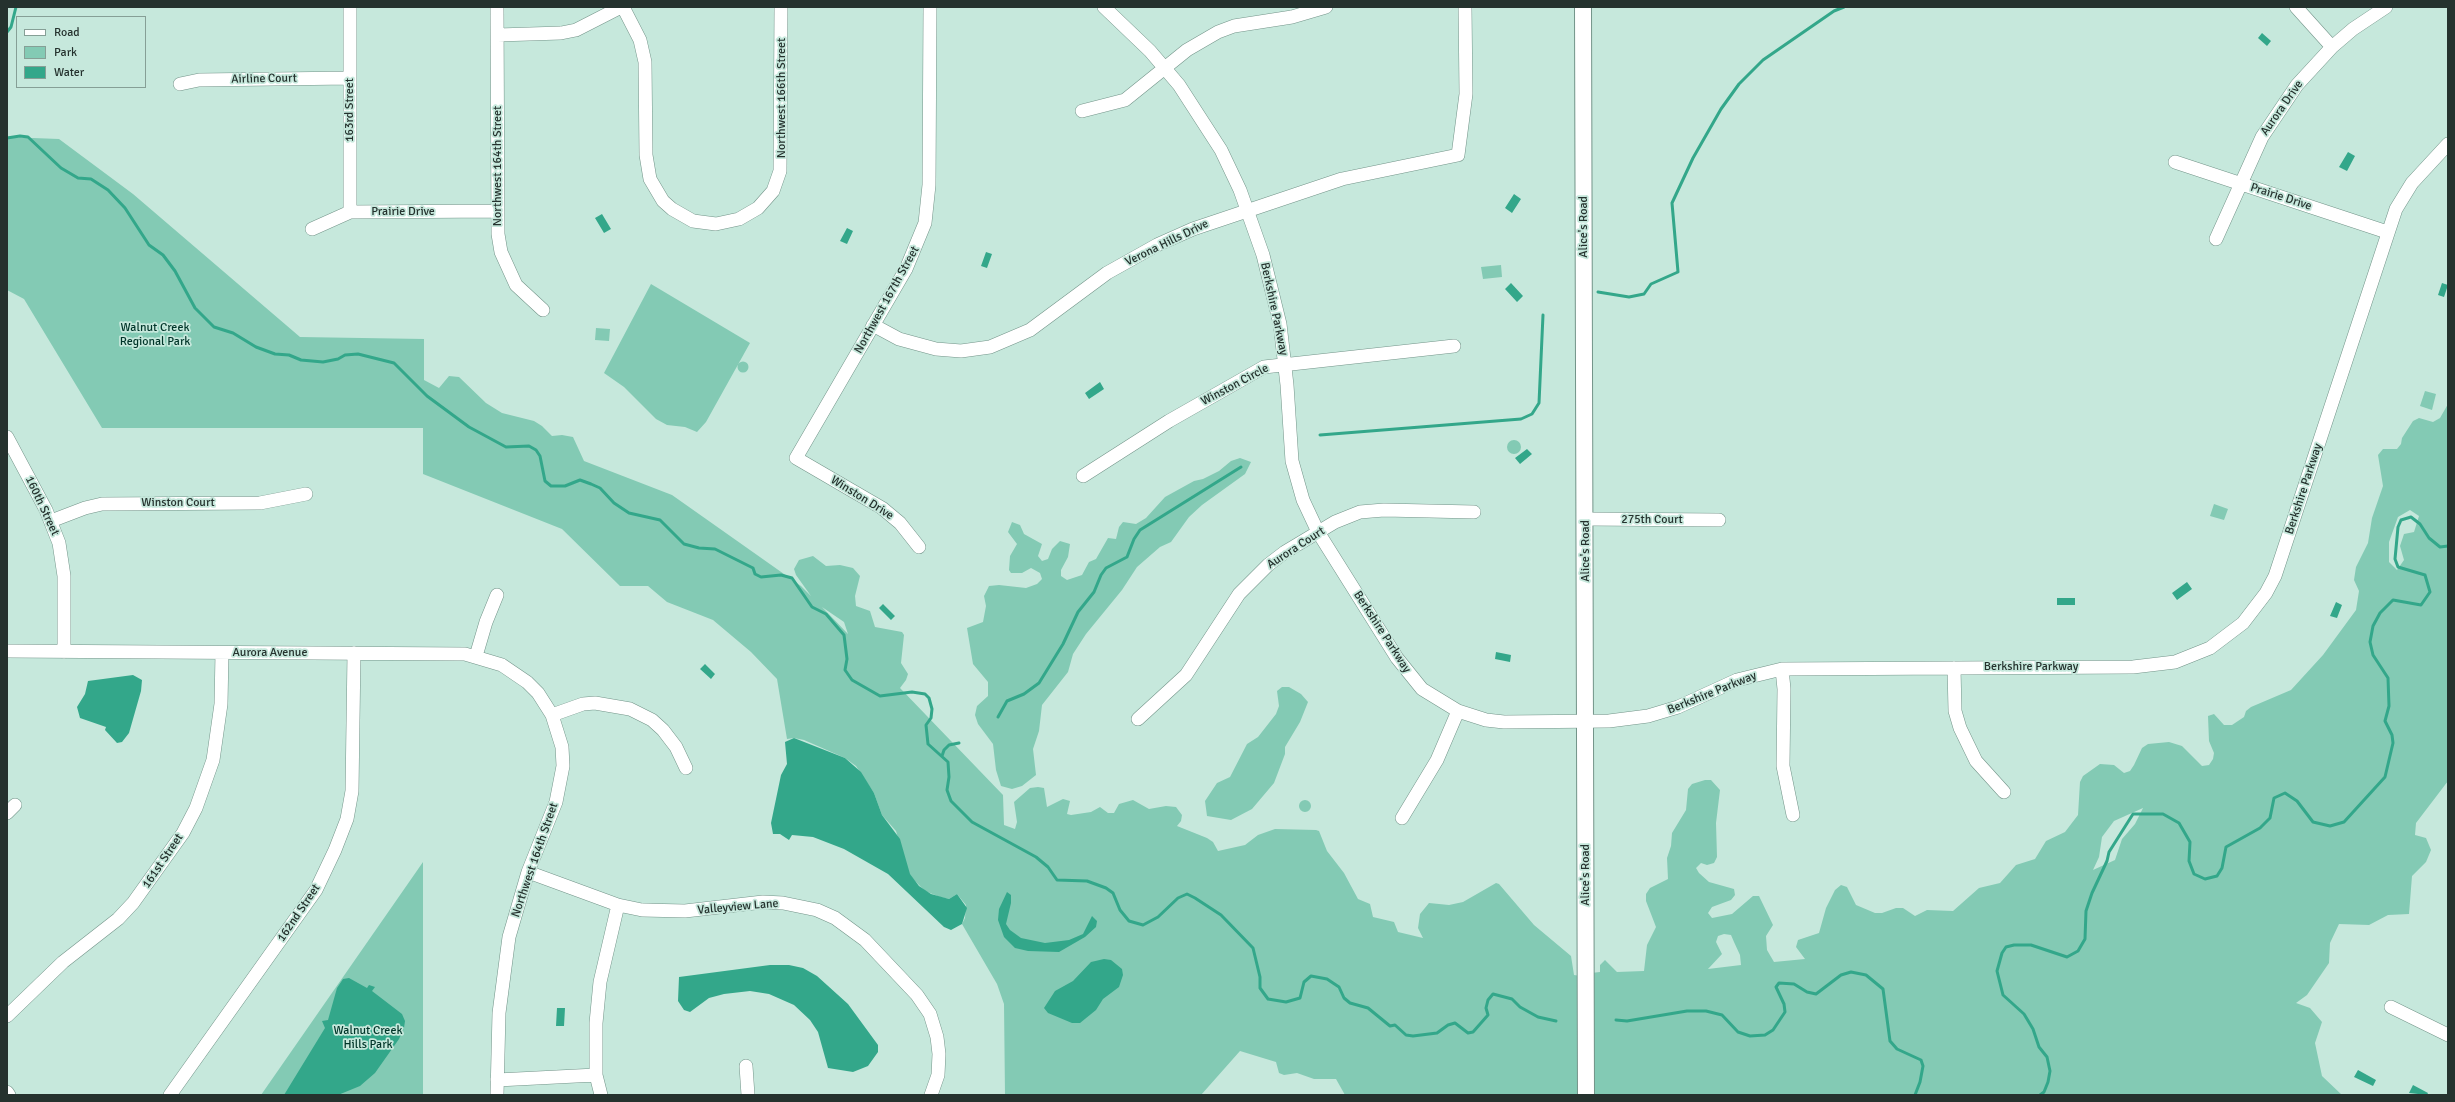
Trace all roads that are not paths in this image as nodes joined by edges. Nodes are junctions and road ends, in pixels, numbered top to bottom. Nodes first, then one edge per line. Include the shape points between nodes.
1 (350, 7) edge
2 (497, 7) edge
3 (622, 7) edge
4 (781, 7) edge
5 (930, 7) edge
6 (1104, 7) edge
7 (1326, 7) edge
8 (1465, 7) edge
9 (1584, 7) edge
10 (2296, 7) edge
11 (2386, 7) edge
12 (498, 35) junction
13 (2332, 47) junction
14 (1166, 69) junction
15 (350, 78) junction
16 (180, 84) dead end
17 (1082, 112) dead end
18 (2448, 144) edge
19 (2175, 162) dead end
20 (2240, 184) junction
21 (1248, 209) junction
22 (498, 211) junction
23 (350, 212) junction
24 (312, 229) dead end
25 (2387, 232) junction
26 (2216, 239) dead end
27 (543, 310) dead end
28 (873, 325) junction
29 (1454, 346) dead end
30 (1285, 363) junction
31 (7, 437) edge
32 (796, 458) joint
33 (1083, 476) dead end
34 (306, 494) dead end
35 (1474, 512) dead end
36 (1585, 519) junction
37 (1719, 520) dead end
38 (51, 521) junction
39 (1318, 532) junction
40 (919, 547) dead end
41 (497, 595) dead end
42 (7, 651) edge
43 (64, 652) junction
44 (222, 653) junction
45 (354, 654) junction
46 (476, 656) junction
47 (1954, 668) junction
48 (1782, 669) junction
49 (527, 682) joint
50 (1458, 711) junction
51 (552, 715) junction
52 (1138, 719) dead end
53 (1586, 722) junction
54 (686, 768) dead end
55 (2004, 792) dead end
56 (1793, 815) dead end
57 (1402, 818) dead end
58 (528, 872) junction
59 (618, 905) junction
60 (2391, 1007) dead end
61 (7, 1016) edge
62 (2448, 1035) edge
63 (746, 1066) dead end
64 (596, 1076) junction
65 (497, 1080) junction
66 (7, 1092) edge
67 (9, 1095) edge
68 (170, 1095) edge
69 (497, 1095) edge
70 (601, 1095) edge
71 (748, 1095) edge
72 (931, 1095) edge
73 (1586, 1095) edge

1 - 15 street, 163rd Street
2 - 12 street, Northwest 164th Street
3 - 4 street, Northwest 166th Street via 640,40 645,62 646,155 650,179 659,196 672,209 693,221 716,224 739,219 758,208 773,191 780,171
3 - 12 street via 576,30 562,33
5 - 28 street, Northwest 167th Street via 928,204 925,223 912,258
6 - 14 street, Berkshire Parkway via 1132,32
7 - 14 street via 1292,17 1247,24 1218,32 1187,50
8 - 21 street, Verona Hills Drive via 1465,100 1458,155 1342,179
9 - 36 main road, Alice's Road
10 - 13 street
11 - 13 street, Aurora Drive via 2352,29
12 - 22 street, Northwest 164th Street
13 - 20 street, Aurora Drive via 2278,110
14 - 17 street via 1125,100
14 - 21 street, Berkshire Parkway via 1218,144
15 - 16 street, Airline Court via 199,80
15 - 23 street, 163rd Street
18 - 25 street, Berkshire Parkway via 2412,183 2396,209
19 - 20 street, Prairie Drive
20 - 25 street, Prairie Drive
20 - 26 street, Aurora Drive
21 - 28 street, Verona Hills Drive via 1211,221 1157,245 1092,283 1030,330 990,347 961,351 930,348 899,339
21 - 30 street, Berkshire Parkway via 1276,305
22 - 23 street, Prairie Drive
22 - 27 street, Northwest 164th Street via 501,252 508,270 521,290
23 - 24 street, Prairie Drive
25 - 47 street, Berkshire Parkway via 2282,558 2266,593 2243,623 2225,638 2192,656 2157,666
28 - 32 street, Northwest 167th Street
29 - 30 street, Winston Circle
30 - 33 street, Winston Circle via 1264,367 1254,372 1169,421
30 - 39 street, Berkshire Parkway via 1292,461 1304,500
31 - 38 street, 160th Street
32 - 40 street, Winston Drive via 882,508 900,523
34 - 38 street, Winston Court via 253,503 102,504 80,509
35 - 39 street, Aurora Court via 1372,510 1347,516
36 - 37 street, 275th Court
36 - 53 main road, Alice's Road
38 - 43 street, 160th Street via 63,559
39 - 50 street, Berkshire Parkway via 1408,674 1438,700
39 - 52 street, Aurora Court via 1285,552 1253,578 1227,610 1186,675
41 - 46 street
42 - 43 street, Aurora Avenue
43 - 44 street, Aurora Avenue
44 - 45 street, Aurora Avenue
44 - 61 street, 161st Street via 221,704 213,760 198,802 183,833 128,909 63,962
45 - 46 street, Aurora Avenue
45 - 68 street, 162nd Street via 352,791 347,819 335,850 316,890
46 - 49 street, Aurora Avenue via 502,665
47 - 48 street, Berkshire Parkway
47 - 55 street via 1956,711 1966,744 1986,774
48 - 53 street, Berkshire Parkway via 1737,680 1678,707 1648,716 1629,720
48 - 56 street via 1783,766
49 - 51 street, Northwest 164th Street via 538,693
50 - 53 street, Berkshire Parkway via 1486,720 1504,722
50 - 57 street via 1436,760
51 - 54 street via 582,704 595,703 630,709 652,720 663,730 676,747
51 - 58 street, Northwest 164th Street via 562,747 561,784
53 - 73 main road, Alice's Road
58 - 59 street, Valleyview Lane
58 - 65 street, Northwest 164th Street via 509,937 502,975
59 - 64 street via 600,982 596,1023
59 - 72 street, Valleyview Lane via 642,910 669,911 783,903 817,910 851,928 917,995 932,1019 939,1043 939,1063
60 - 62 street
63 - 71 street
64 - 65 street
64 - 70 street
65 - 69 street, Northwest 164th Street
66 - 67 street

